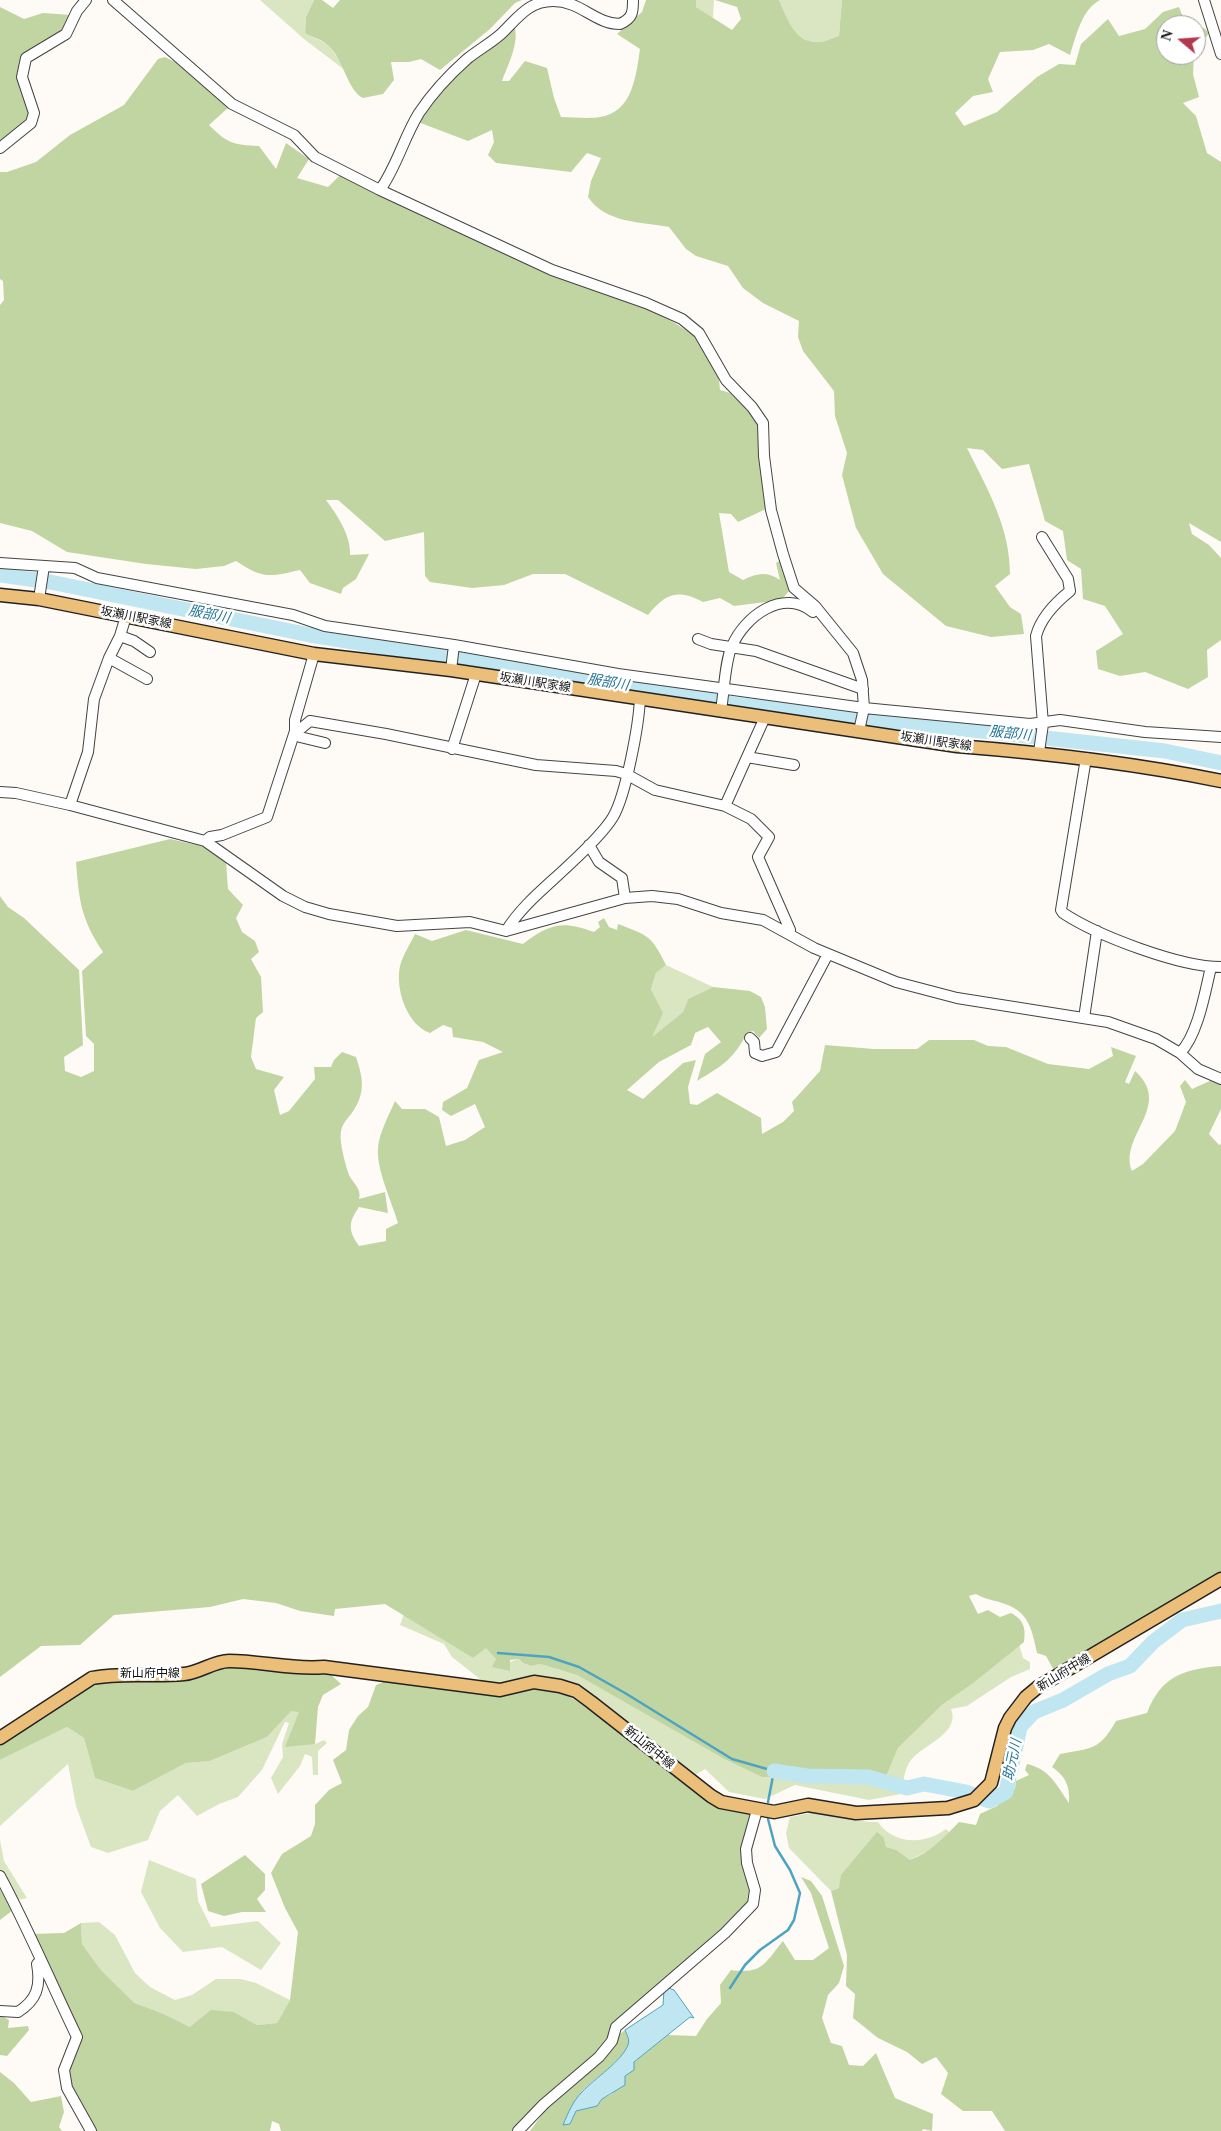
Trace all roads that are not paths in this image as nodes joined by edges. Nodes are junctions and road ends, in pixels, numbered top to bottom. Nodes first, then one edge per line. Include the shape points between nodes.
1 (86, 0) edge
2 (114, 0) edge
3 (633, 0) edge
4 (1204, 0) edge
5 (1221, 54) edge
6 (0, 148) edge
7 (380, 190) junction
8 (1042, 537) dead end
9 (0, 563) edge
10 (44, 568) junction
11 (0, 595) edge
12 (39, 596) junction
13 (126, 616) junction
14 (827, 621) junction
15 (120, 636) junction
16 (698, 639) dead end
17 (454, 645) junction
18 (731, 648) junction
19 (150, 652) dead end
20 (314, 654) junction
21 (109, 658) junction
22 (451, 667) junction
23 (476, 674) junction
24 (147, 679) dead end
25 (725, 689) junction
26 (863, 689) junction
27 (640, 698) junction
28 (721, 708) junction
29 (863, 710) junction
30 (765, 717) junction
31 (1042, 727) junction
32 (860, 728) junction
33 (295, 731) junction
34 (1221, 737) edge
35 (325, 743) dead end
36 (452, 749) junction
37 (1039, 749) junction
38 (746, 757) junction
39 (1086, 758) junction
40 (794, 765) dead end
41 (626, 774) junction
42 (1221, 781) edge
43 (0, 792) edge
44 (70, 805) junction
45 (725, 806) junction
46 (205, 841) junction
47 (589, 844) junction
48 (625, 898) junction
49 (506, 931) junction
50 (1098, 931) junction
51 (788, 933) junction
52 (828, 954) junction
53 (1216, 967) edge
54 (1084, 1018) junction
55 (750, 1038) dead end
56 (1180, 1052) junction
57 (1221, 1079) edge
58 (1221, 1579) edge
59 (0, 1738) edge
60 (757, 1810) junction
61 (0, 1876) edge
62 (40, 1961) junction
63 (0, 2011) edge
64 (91, 2131) edge
65 (518, 2131) edge

1 - 6 street via 66,34 26,58 22,77 34,113 30,123
2 - 7 street via 232,104 294,135 315,158
3 - 7 street via 631,16 620,24 607,23 585,8 563,2 542,2 525,10 441,83 418,114 392,174
4 - 5 street
7 - 14 street via 552,270 682,319 699,333 726,380 763,423 771,510 794,588
8 - 31 street via 1068,579 1070,591 1059,599 1040,623 1036,636
9 - 10 street
10 - 12 street
10 - 17 street via 75,568 97,578 293,615 325,626
11 - 12 main road, 坂瀬川駅家線
12 - 13 main road, 坂瀬川駅家線
13 - 15 street
13 - 20 main road, 坂瀬川駅家線
14 - 18 street via 804,604 791,601 776,603 742,626
14 - 26 street via 853,653
15 - 19 street
15 - 21 street
16 - 18 street
17 - 22 street
17 - 25 street
18 - 25 street
18 - 26 street via 756,652
20 - 22 main road, 坂瀬川駅家線
20 - 33 street via 295,720
21 - 24 street
21 - 44 street via 94,699 88,752
22 - 23 main road, 坂瀬川駅家線
23 - 27 main road, 坂瀬川駅家線
23 - 36 street
25 - 28 street
25 - 29 street
26 - 29 street
27 - 28 main road, 坂瀬川駅家線
27 - 41 street via 639,718
28 - 30 main road, 坂瀬川駅家線
29 - 31 street
29 - 32 street
30 - 32 main road, 坂瀬川駅家線
30 - 38 street
31 - 34 street via 1060,720 1145,732
31 - 37 street
32 - 37 main road, 坂瀬川駅家線 via 957,746
33 - 35 street via 300,737
33 - 36 street via 310,721
33 - 46 street via 267,817
36 - 41 street via 536,765
37 - 39 main road, 坂瀬川駅家線
38 - 40 street
38 - 45 street
39 - 42 main road, 坂瀬川駅家線
39 - 50 street via 1061,910
41 - 45 street via 655,790
41 - 47 street via 622,798 613,818
43 - 44 street
44 - 46 street
45 - 51 street via 751,819 769,837 758,857 790,930
46 - 49 street via 283,896 329,914 397,926 470,922
47 - 48 street via 599,862 622,878
47 - 49 street via 515,916
48 - 49 street
48 - 51 street via 652,896 678,900 721,913 763,920
50 - 53 street via 1125,944
50 - 54 street
51 - 52 street
52 - 54 street via 896,982 957,998
52 - 55 street via 776,1052 762,1056 754,1053 754,1042
53 - 56 street via 1187,1046
54 - 56 street via 1132,1030
56 - 57 street via 1198,1069
58 - 60 main road, 新山府中線 via 1026,1697 1005,1728 991,1782 978,1796 948,1808 856,1813 808,1805 774,1812
59 - 60 main road, 新山府中線 via 92,1678 187,1674 227,1661 304,1669 344,1669 500,1690 534,1682 576,1691 711,1796 721,1802
60 - 65 street via 746,1849 754,1890 753,1904 725,1933 616,2027 612,2041 599,2057 538,2109
61 - 62 street via 19,1910
62 - 63 street via 34,1999 18,2012
62 - 64 street via 77,2037 64,2070 67,2088

